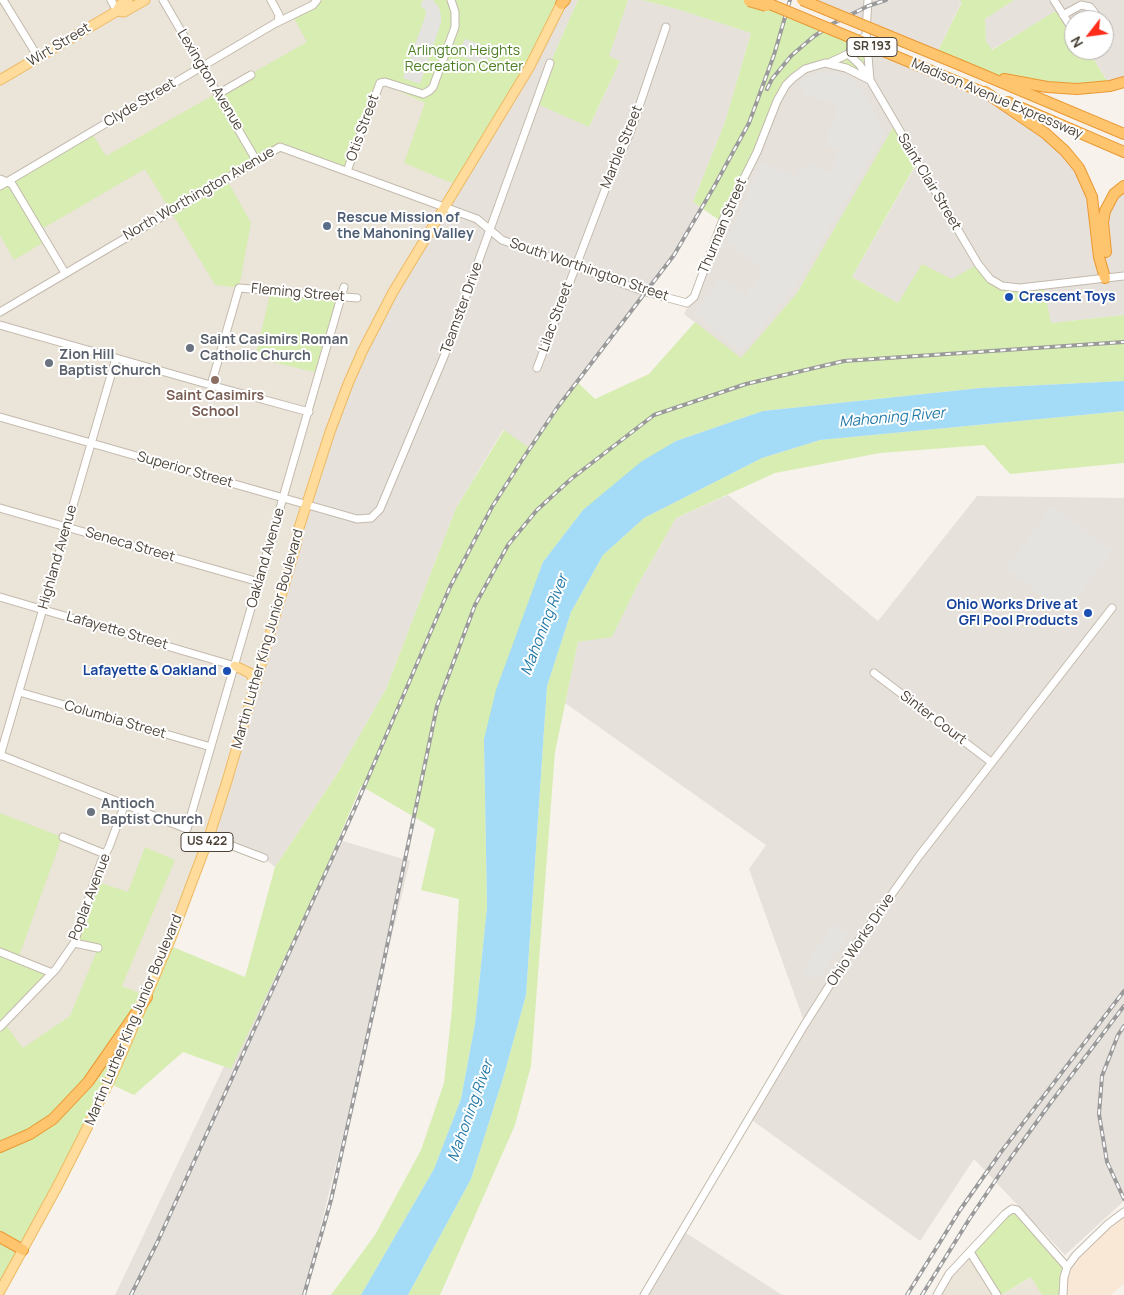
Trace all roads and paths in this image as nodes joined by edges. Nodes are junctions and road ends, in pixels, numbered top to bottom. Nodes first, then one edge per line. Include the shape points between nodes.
1 (3, 0) edge
2 (111, 0) edge
3 (128, 0) edge
4 (145, 0) edge
5 (163, 0) edge
6 (271, 0) edge
7 (317, 0) edge
8 (451, 0) edge
9 (748, 0) edge
10 (760, 0) edge
11 (802, 0) edge
12 (868, 0) edge
13 (1054, 0) edge
14 (561, 3) edge
15 (1072, 10) edge
16 (1092, 10) edge
17 (118, 11) junction
18 (791, 14) junction
19 (1062, 15) joint
20 (1064, 18) edge
21 (278, 20) junction
22 (666, 27) dead end
23 (866, 32) junction
24 (848, 54) junction
25 (38, 57) junction
26 (550, 63) dead end
27 (829, 63) junction
28 (202, 67) junction
29 (251, 74) dead end
30 (982, 75) junction
31 (0, 80) edge
32 (870, 80) junction
33 (1124, 82) edge
34 (985, 92) junction
35 (218, 94) junction
36 (1124, 134) edge
37 (1124, 152) edge
38 (256, 160) junction
39 (347, 171) junction
40 (2, 183) edge
41 (1124, 186) edge
42 (444, 207) junction
43 (490, 230) junction
44 (575, 266) junction
45 (65, 273) junction
46 (1124, 276) edge
47 (1105, 278) junction
48 (344, 287) dead end
49 (341, 297) junction
50 (357, 298) dead end
51 (691, 301) joint
52 (0, 312) edge
53 (0, 325) edge
54 (116, 358) junction
55 (537, 368) dead end
56 (211, 385) junction
57 (309, 412) junction
58 (0, 417) edge
59 (91, 443) junction
60 (283, 498) junction
61 (307, 504) junction
62 (0, 508) edge
63 (371, 518) joint
64 (67, 527) junction
65 (259, 582) junction
66 (0, 597) edge
67 (1112, 608) dead end
68 (43, 610) junction
69 (235, 666) junction
70 (874, 673) dead end
71 (256, 684) junction
72 (19, 692) junction
73 (211, 747) junction
74 (0, 756) edge
75 (991, 762) junction
76 (125, 804) junction
77 (62, 837) dead end
78 (208, 837) junction
79 (105, 854) junction
80 (264, 858) dead end
81 (74, 942) junction
82 (98, 948) dead end
83 (0, 952) edge
84 (52, 973) junction
85 (147, 997) junction
86 (0, 1027) edge
87 (0, 1147) edge
88 (1124, 1212) edge
89 (0, 1237) edge
90 (23, 1250) junction
91 (970, 1252) junction
92 (1067, 1267) junction
93 (0, 1291) edge
94 (644, 1295) edge
95 (937, 1295) edge
96 (997, 1295) edge
97 (1063, 1295) edge

1 - 25 street
2 - 17 street
3 - 17 main road, Wirt Street via 120,5
4 - 17 main road, Wirt Street via 124,12
5 - 28 street, Lexington Avenue
6 - 21 street
7 - 21 street, Clyde Street via 313,5
8 - 39 street, Otis Street via 456,12 455,27 433,87 423,94 380,83
9 - 18 highway, SR 193, bridge
10 - 18 highway, Madison Avenue Expressway, bridge
11 - 30 highway, Madison Avenue Expressway / SR 193, bridge
12 - 23 street, Saint Clair Street
13 - 19 street
14 - 42 main road, Martin Luther King Junior Boulevard / US 422 via 529,68
15 - 16 street via 1081,5
17 - 25 main road, Wirt Street
18 - 34 highway, Madison Avenue Expressway / SR 193, bridge
19 - 20 street
21 - 28 street, Clyde Street
22 - 44 street, Marble Street via 630,133
23 - 24 street
23 - 32 street, Saint Clair Street
24 - 27 street
24 - 32 street, Saint Clair Street
25 - 31 main road, Wirt Street
26 - 43 street, Teamster Drive
27 - 32 street
27 - 51 street, Thurman Street via 805,69 786,84 722,222
28 - 35 street, Lexington Avenue
28 - 40 street, Clyde Street
29 - 35 street
30 - 33 highway via 1056,88 1089,88
30 - 36 highway, Madison Avenue Expressway / SR 193
32 - 47 street, Saint Clair Street via 980,268 993,281 1002,286 1020,288
34 - 37 highway, Madison Avenue Expressway / SR 193
34 - 47 highway via 1045,133 1079,168 1092,197 1099,257
35 - 38 street, Lexington Avenue
38 - 39 street, North Worthington Avenue via 280,147
38 - 45 street, North Worthington Avenue
39 - 42 street, North Worthington Avenue
40 - 45 street via 12,184
41 - 47 highway via 1114,194 1105,211
42 - 43 street, North Worthington Avenue via 477,219
42 - 61 main road, Martin Luther King Junior Boulevard / US 422 via 393,292 362,352 330,432
43 - 44 street, South Worthington Street via 502,240
43 - 63 street, Teamster Drive via 452,338 380,509
44 - 51 street, South Worthington Street via 654,295 683,303
44 - 55 street, Lilac Street
45 - 52 street, North Worthington Avenue
46 - 47 street
48 - 49 street, Oakland Avenue
49 - 50 street, Fleming Street
49 - 56 street, Fleming Street via 240,288
49 - 57 street, Oakland Avenue
53 - 54 street
54 - 56 street
54 - 59 street, Highland Avenue
56 - 57 street
57 - 60 street, Oakland Avenue
58 - 59 street, Superior Street
59 - 60 street, Superior Street
59 - 64 street, Highland Avenue
60 - 61 street, Superior Street
60 - 65 street, Oakland Avenue
61 - 63 street, Superior Street via 357,519
61 - 71 main road, Martin Luther King Junior Boulevard / US 422
62 - 64 street, Seneca Street
64 - 65 street, Seneca Street
64 - 68 street, Highland Avenue
65 - 69 street, Oakland Avenue
66 - 68 street, Lafayette Street
67 - 75 street, Ohio Works Drive
68 - 69 street, Lafayette Street
68 - 72 street, Highland Avenue
69 - 71 main road via 250,672
69 - 73 street, Oakland Avenue
70 - 75 street, Sinter Court
71 - 78 main road, Martin Luther King Junior Boulevard / US 422
72 - 73 street, Columbia Street
72 - 74 street, Highland Avenue
73 - 76 street, Oakland Avenue via 187,829
74 - 76 street
75 - 94 street, Ohio Works Drive via 852,950
76 - 79 street, Poplar Avenue
77 - 79 street
78 - 80 street
78 - 85 main road, Martin Luther King Junior Boulevard / US 422
79 - 81 street, Poplar Avenue
81 - 82 street
81 - 84 street, Poplar Avenue
83 - 84 street
84 - 86 street, Poplar Avenue
85 - 87 highway via 88,1082 53,1119 30,1134
85 - 90 main road, Martin Luther King Junior Boulevard / US 422 via 88,1126
88 - 92 street via 1076,1254
89 - 90 highway
90 - 93 main road, Martin Luther King Junior Boulevard / US 422
91 - 92 street via 1005,1214 1015,1210
91 - 95 street
91 - 96 street
92 - 97 street

